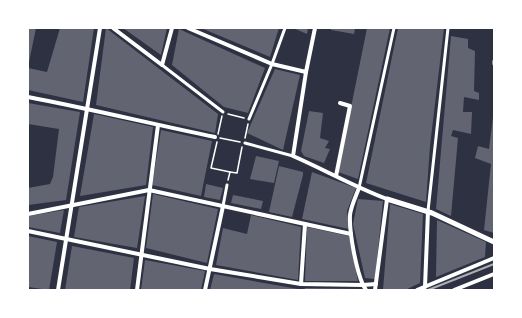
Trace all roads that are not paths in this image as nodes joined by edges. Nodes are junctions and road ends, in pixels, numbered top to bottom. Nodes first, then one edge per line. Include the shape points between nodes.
1 (100, 28) edge
2 (113, 28) edge
3 (172, 28) edge
4 (188, 28) edge
5 (284, 28) edge
6 (315, 28) edge
7 (394, 28) edge
8 (448, 28) edge
9 (272, 64) junction
10 (162, 65) junction
11 (306, 72) junction
12 (28, 97) edge
13 (340, 103) dead end
14 (87, 108) junction
15 (223, 112) road end
16 (249, 119) road end
17 (158, 125) junction
18 (216, 138) road end
19 (244, 143) road end
20 (293, 156) junction
21 (336, 176) junction
22 (227, 186) road end
23 (359, 188) junction
24 (149, 191) junction
25 (387, 199) junction
26 (71, 204) junction
27 (223, 206) junction
28 (428, 211) junction
29 (28, 214) edge
30 (305, 224) junction
31 (28, 231) edge
32 (351, 234) junction
33 (66, 240) junction
34 (494, 242) edge
35 (141, 254) junction
36 (494, 258) edge
37 (210, 269) junction
38 (494, 274) edge
39 (301, 284) junction
40 (376, 284) junction
41 (363, 285) junction
42 (425, 287) junction
43 (58, 290) edge
44 (137, 290) edge
45 (205, 290) edge
46 (301, 290) edge
47 (366, 290) edge
48 (375, 290) edge
49 (417, 290) edge
50 (454, 290) edge

1 - 14 street
2 - 10 street
3 - 10 street
4 - 9 street
5 - 9 street
6 - 11 street
7 - 23 street
8 - 28 street
9 - 11 street
9 - 16 street
10 - 15 street
11 - 20 street
12 - 14 street
13 - 21 street via 350,106
14 - 17 street
14 - 26 street
17 - 18 street
17 - 24 street
19 - 20 street
20 - 21 street
21 - 23 street
22 - 27 street
23 - 25 street
23 - 32 street via 350,214
24 - 26 street
24 - 27 street
24 - 35 street
25 - 28 street
25 - 40 street
26 - 29 street
26 - 33 street
27 - 30 street
27 - 37 street
28 - 34 street
28 - 42 street
30 - 32 street
30 - 39 street
31 - 33 street
32 - 41 street
33 - 35 street
33 - 43 street
35 - 37 street
35 - 44 street
36 - 42 street
37 - 39 street
37 - 45 street
38 - 50 street
39 - 41 street
39 - 46 street
40 - 41 street
40 - 48 street
41 - 47 street
42 - 49 street

